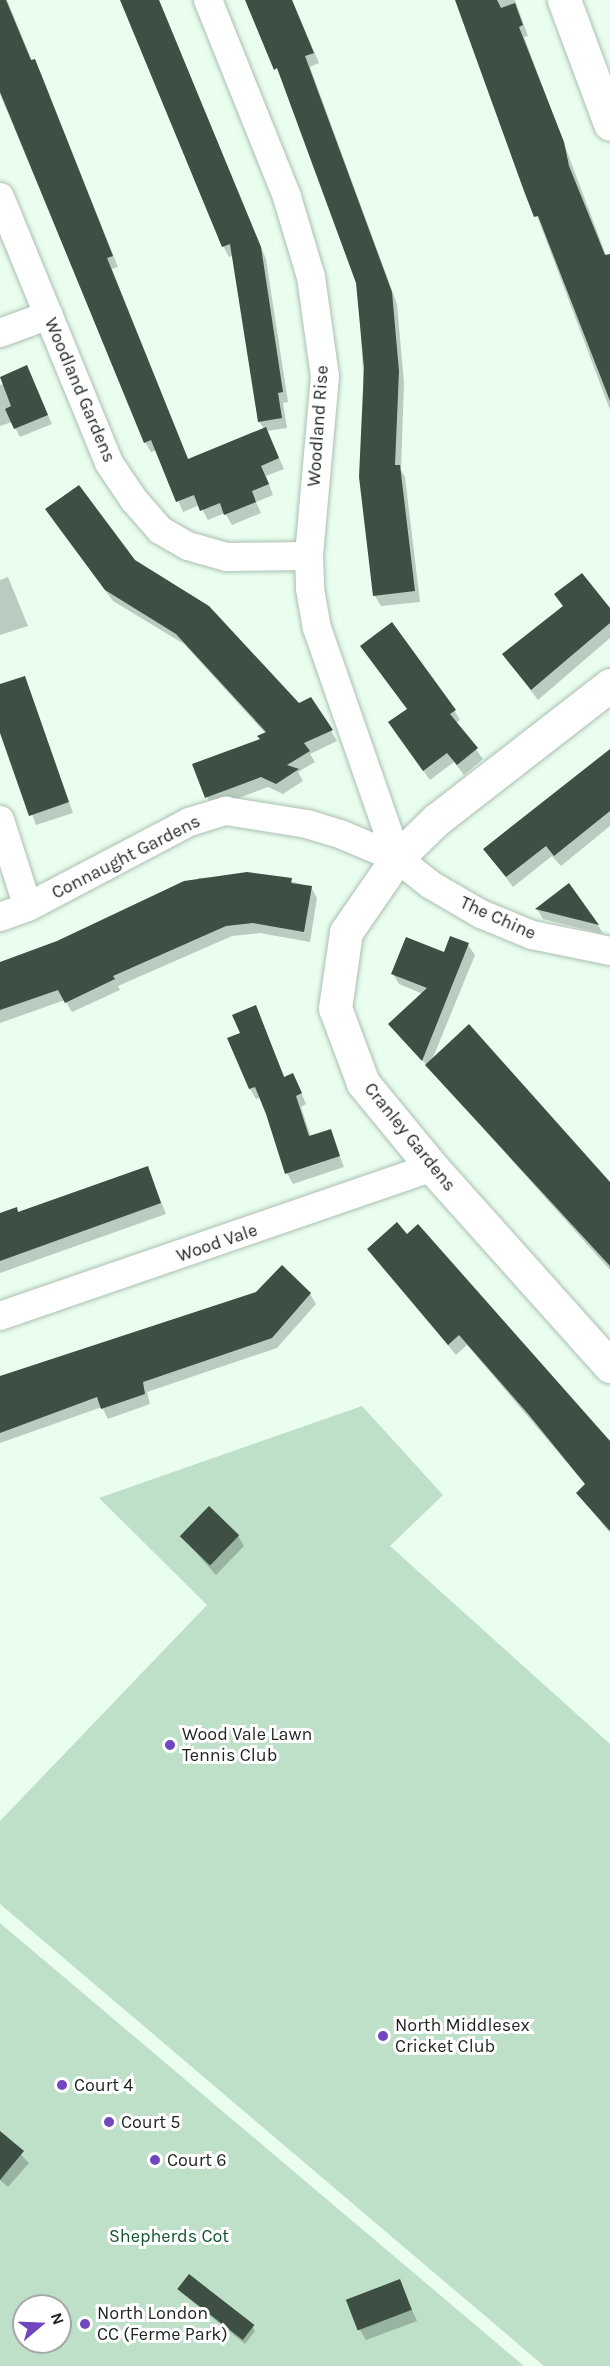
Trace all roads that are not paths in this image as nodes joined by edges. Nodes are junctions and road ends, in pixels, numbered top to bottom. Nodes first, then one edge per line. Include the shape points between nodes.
1 (208, 0) edge
2 (564, 0) edge
3 (610, 123) edge
4 (0, 197) edge
5 (49, 315) junction
6 (0, 333) edge
7 (309, 556) junction
8 (610, 685) edge
9 (0, 820) edge
10 (397, 858) junction
11 (28, 907) junction
12 (0, 917) edge
13 (610, 951) edge
14 (432, 1167) junction
15 (0, 1316) edge
16 (610, 1366) edge

1 - 7 street, Woodland Rise via 287,197 316,302 325,376
2 - 3 street
4 - 5 street, Woodland Gardens
5 - 6 street
5 - 7 street, Woodland Gardens via 109,463 160,530 188,546 227,557
7 - 10 street, Woodland Rise via 317,627
8 - 10 street, Cranley Gardens via 437,819
9 - 11 street, Connaught Gardens
10 - 11 street, Connaught Gardens via 307,824 226,811 189,822
10 - 13 street, The Chine via 431,885 481,914 531,935
10 - 14 street, Cranley Gardens via 346,932 334,1008 363,1083
11 - 12 street, Connaught Gardens
14 - 15 street, Wood Vale
14 - 16 street, Cranley Gardens

